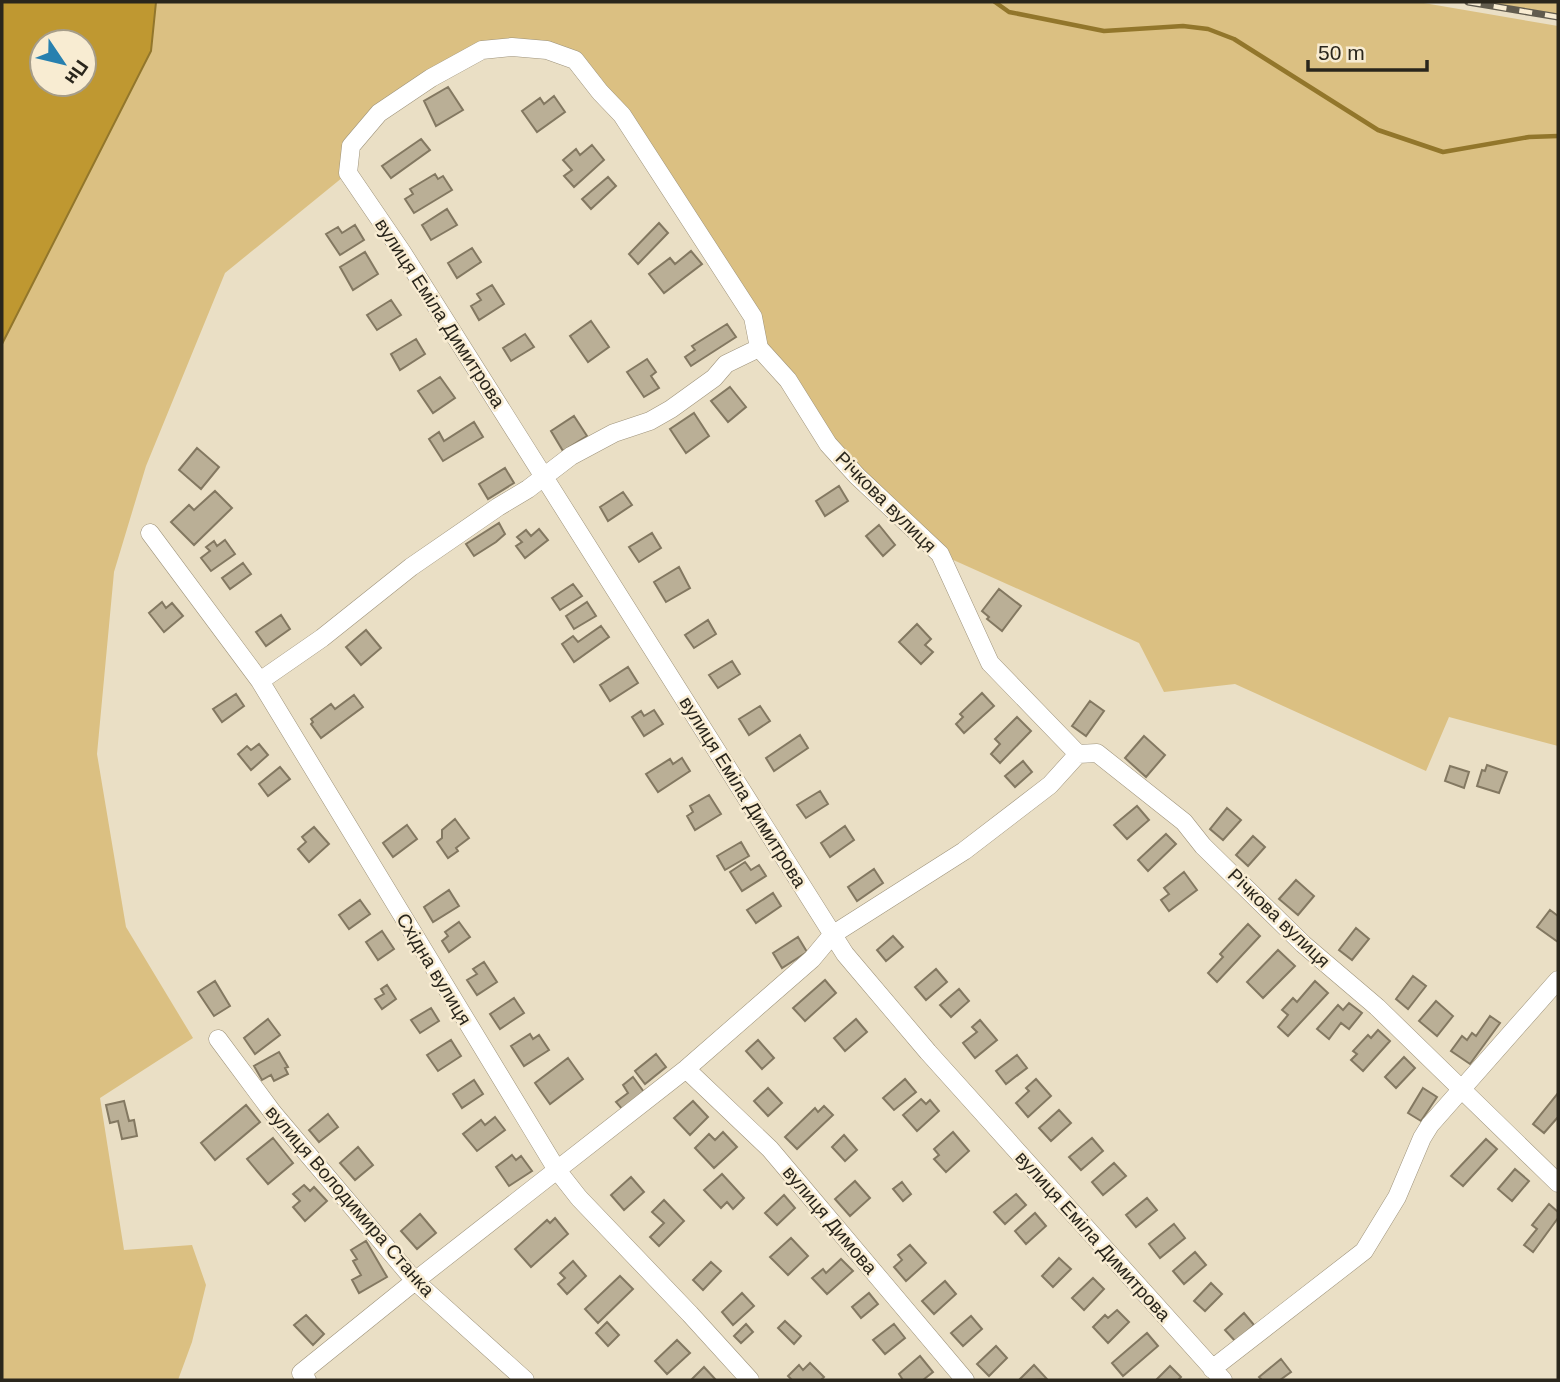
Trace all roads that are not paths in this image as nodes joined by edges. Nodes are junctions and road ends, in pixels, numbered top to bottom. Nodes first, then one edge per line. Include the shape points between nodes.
1 (351, 146) joint
2 (759, 348) junction
3 (544, 477) junction
4 (150, 533) dead end
5 (260, 681) junction
6 (1078, 754) junction
7 (832, 935) junction
8 (1558, 980) edge
9 (218, 1039) dead end
10 (686, 1069) junction
11 (1462, 1089) junction
12 (557, 1170) junction
13 (1558, 1183) edge
14 (415, 1281) junction
15 (1217, 1375) edge
16 (304, 1377) edge
17 (525, 1380) edge
18 (750, 1380) edge
19 (965, 1380) edge

1 - 2 street, Річкова вулиця via 379,113 482,50 547,50 575,60 622,115 753,317
1 - 3 street, вулиця Еміла Димитрова via 348,173
2 - 3 street via 726,364 671,409 571,456
2 - 6 street, Річкова вулиця via 788,380 828,444 940,554 990,663
3 - 5 street via 411,567
3 - 7 street, вулиця Еміла Димитрова
4 - 5 street, Східна вулиця
5 - 12 street, Східна вулиця
6 - 7 street via 1050,785 964,851
6 - 11 street, Річкова вулиця via 1097,753 1184,822 1303,944
7 - 10 street via 812,959
7 - 15 street, вулиця Еміла Димитрова via 928,1052
8 - 11 street
9 - 14 street, вулиця Володимира Станка via 281,1124
10 - 12 street
10 - 19 street, вулиця Димова via 770,1149
11 - 13 street, Річкова вулиця
11 - 15 street via 1422,1138 1397,1197 1364,1251
12 - 14 street
12 - 18 street, Східна вулиця
14 - 16 street
14 - 17 street, вулиця Володимира Станка

